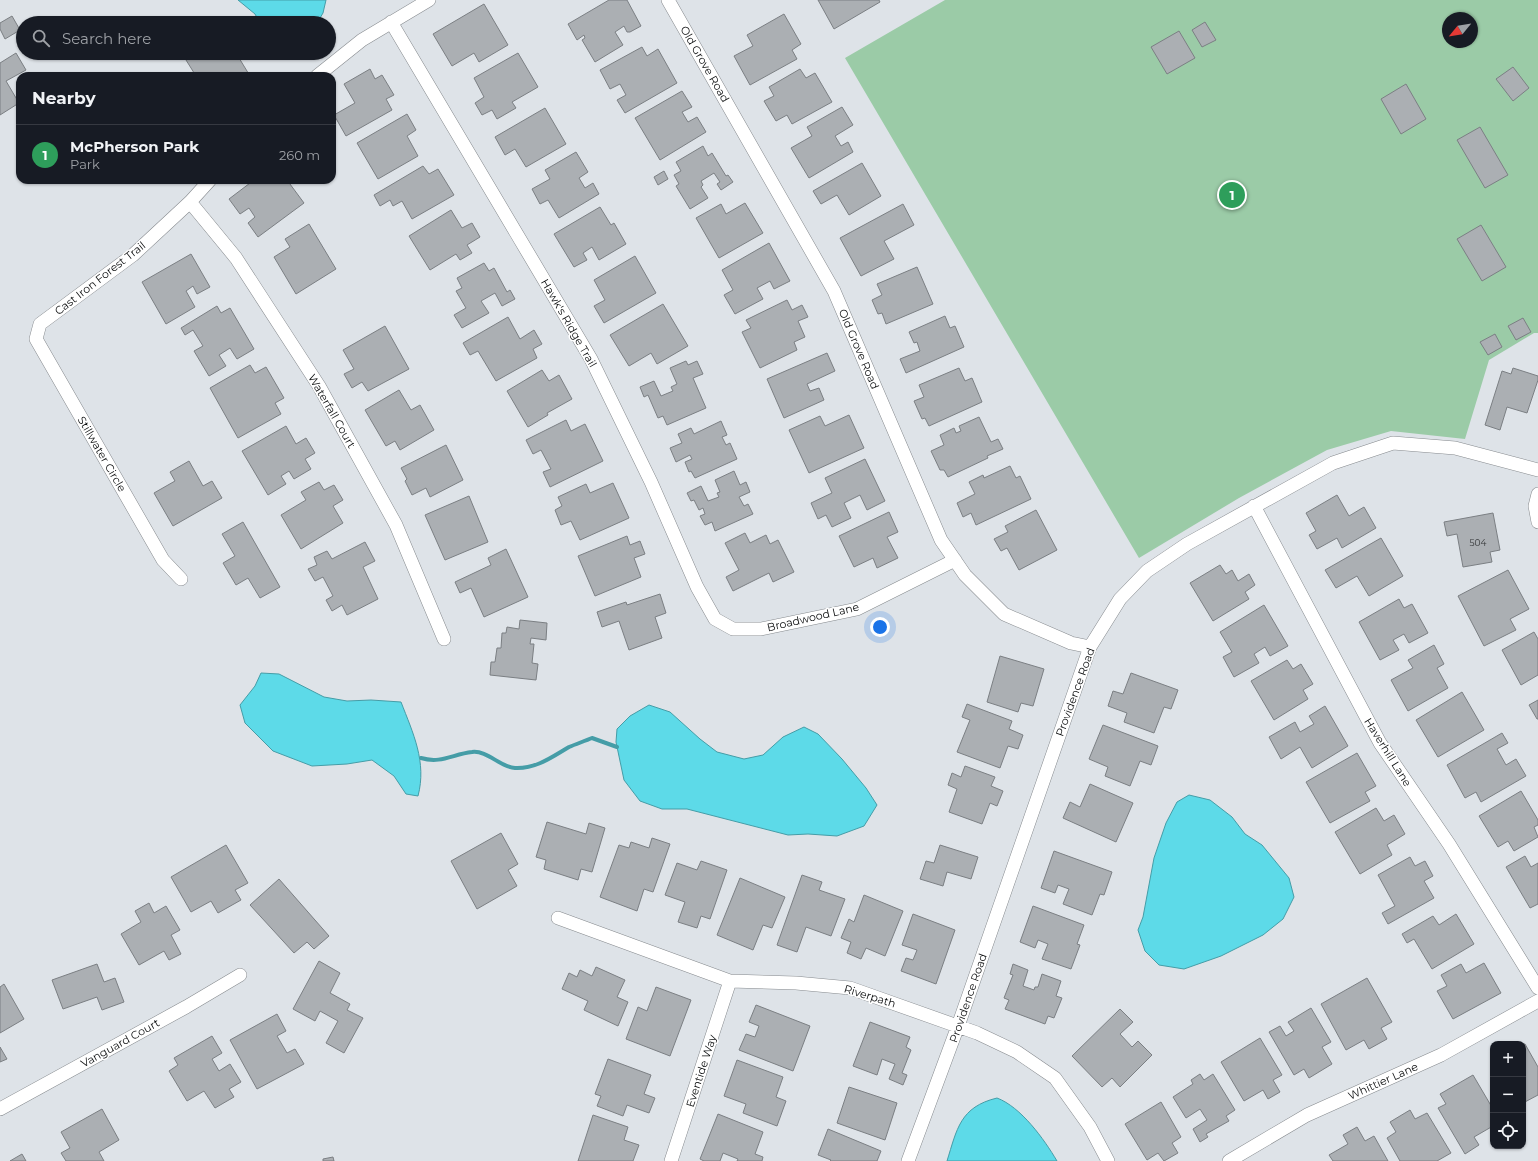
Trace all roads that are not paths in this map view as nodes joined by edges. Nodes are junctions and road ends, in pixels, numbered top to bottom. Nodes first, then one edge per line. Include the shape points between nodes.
1 (429, 0) edge
2 (668, 0) edge
3 (391, 22) junction
4 (321, 72) edge
5 (206, 184) edge
6 (190, 202) junction
7 (40, 324) joint
8 (1538, 470) edge
9 (1538, 494) edge
10 (1254, 506) junction
11 (1538, 522) edge
12 (955, 560) junction
13 (181, 579) dead end
14 (733, 629) joint
15 (444, 639) dead end
16 (1090, 647) junction
17 (558, 918) dead end
18 (240, 975) dead end
19 (730, 981) junction
20 (1538, 988) edge
21 (1538, 1001) edge
22 (958, 1026) junction
23 (0, 1109) edge
24 (671, 1161) edge
25 (908, 1161) edge
26 (1108, 1161) edge
27 (1229, 1161) edge

1 - 3 street
2 - 12 street, Old Grove Road via 834,291 941,540
3 - 4 street via 362,40
3 - 14 street, Hawk's Ridge Trail via 591,358 651,482 697,587 715,619
5 - 6 street, Cast Iron Forest Trail
6 - 7 street, Cast Iron Forest Trail via 133,255
6 - 15 street, Waterfall Court via 236,258 319,386 396,525
7 - 13 street, Stillwater Circle via 36,339 163,560
8 - 10 street, Providence Road via 1455,448 1393,443 1333,463
9 - 11 street
10 - 16 street, Providence Road via 1186,544 1147,571 1120,599
10 - 20 street, Haverhill Lane via 1380,743 1449,844
12 - 14 street, Broadwood Lane via 857,609 761,629
12 - 16 street, Old Grove Road via 965,575 1004,614 1071,643
16 - 22 street, Providence Road
17 - 19 street, Riverpath
18 - 23 street, Vanguard Court
19 - 22 street, Riverpath via 850,988
19 - 24 street, Eventide Way
21 - 27 street, Whittier Lane via 1441,1054 1307,1115
22 - 25 street, Providence Road
22 - 26 street, Riverpath via 1017,1052 1055,1078 1090,1127

